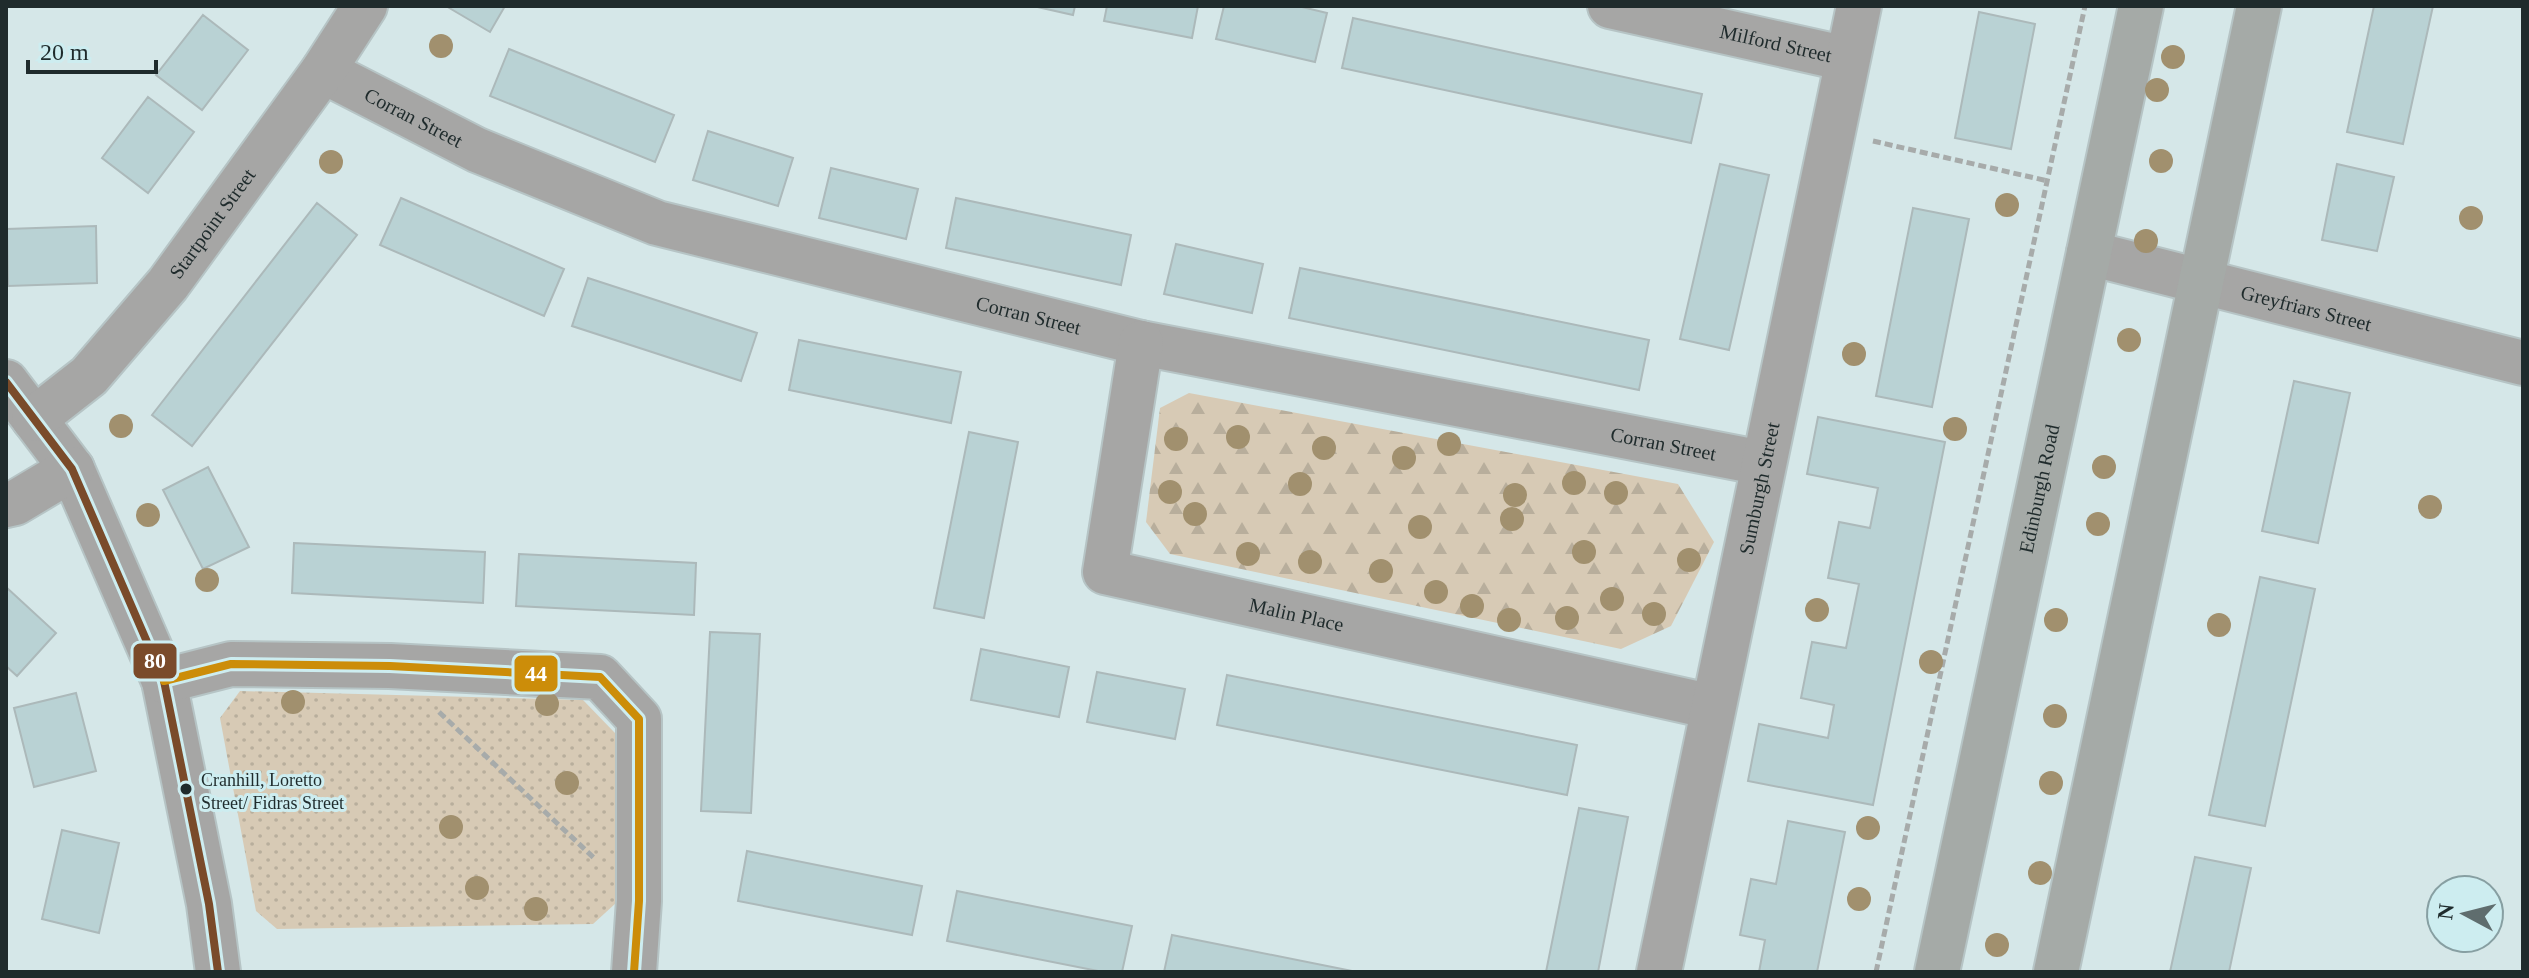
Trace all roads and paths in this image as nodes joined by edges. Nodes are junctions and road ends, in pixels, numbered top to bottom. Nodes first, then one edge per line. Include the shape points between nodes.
1 (365, 6) edge
2 (1610, 6) edge
3 (1859, 6) edge
4 (2085, 6) edge
5 (2141, 6) edge
6 (2259, 6) edge
7 (1847, 59) junction
8 (323, 71) junction
9 (1833, 132) junction
10 (2048, 181) junction
11 (2089, 253) junction
12 (2201, 282) junction
13 (1141, 343) junction
14 (2523, 363) edge
15 (6, 382) edge
16 (34, 419) junction
17 (1763, 463) junction
18 (72, 469) junction
19 (6, 505) edge
20 (390, 666) junction
21 (164, 681) junction
22 (1713, 707) junction
23 (639, 901) junction
24 (218, 972) edge
25 (634, 972) edge
26 (1659, 972) edge
27 (1876, 972) edge
28 (1937, 972) edge
29 (2056, 972) edge

1 - 8 street, Startpoint Street
2 - 7 street, Milford Street
3 - 7 street, Sumburgh Street
4 - 10 path
5 - 11 main road, Edinburgh Road
6 - 12 main road
7 - 9 street, Sumburgh Street
8 - 13 street, Corran Street via 477,150 657,223
8 - 16 street, Startpoint Street via 168,284 89,376
9 - 10 path
9 - 17 street, Sumburgh Street
10 - 27 path
11 - 12 street, Greyfriars Street
11 - 28 main road, Edinburgh Road
12 - 14 street, Greyfriars Street
12 - 29 main road
13 - 17 street, Corran Street
13 - 22 street, Malin Place via 1105,572
15 - 16 street
16 - 18 street
17 - 22 street, Sumburgh Street
18 - 19 street
18 - 21 street
20 - 21 street via 231,664
20 - 23 path
20 - 23 street via 600,677 639,719
21 - 24 street
22 - 26 street, Sumburgh Street
23 - 25 street

